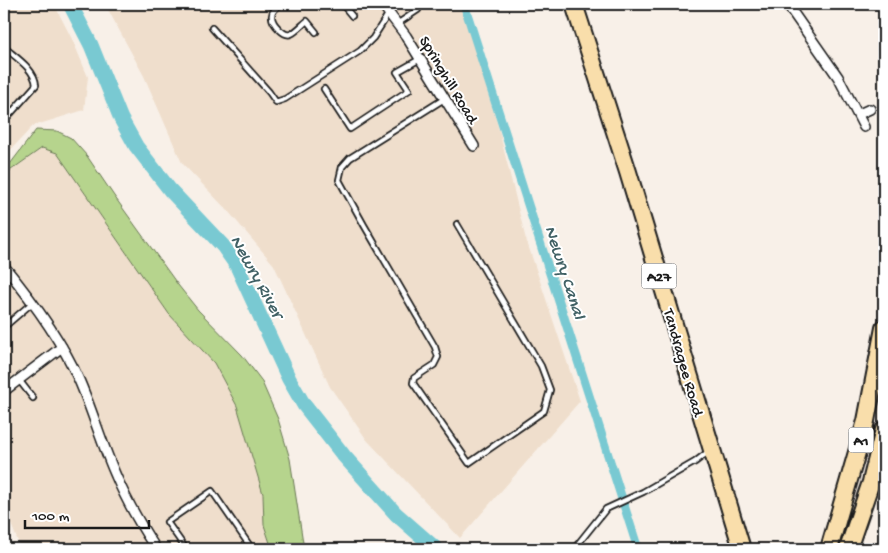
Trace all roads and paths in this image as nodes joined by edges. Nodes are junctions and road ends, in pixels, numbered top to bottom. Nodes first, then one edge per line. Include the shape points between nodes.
1 (281, 4) edge
2 (342, 4) edge
3 (382, 4) edge
4 (423, 4) edge
5 (574, 4) edge
6 (786, 4) edge
7 (417, 5) edge
8 (389, 13) junction
9 (352, 16) dead end
10 (397, 24) junction
11 (212, 28) dead end
12 (316, 32) dead end
13 (4, 47) edge
14 (421, 58) junction
15 (324, 89) dead end
16 (445, 98) junction
17 (870, 109) dead end
18 (859, 114) junction
19 (4, 121) edge
20 (864, 127) dead end
21 (474, 146) dead end
22 (457, 224) dead end
23 (4, 266) edge
24 (32, 303) junction
25 (4, 327) edge
26 (884, 328) edge
27 (62, 348) junction
28 (19, 380) junction
29 (4, 392) edge
30 (33, 398) dead end
31 (884, 430) edge
32 (711, 450) junction
33 (156, 549) edge
34 (186, 549) edge
35 (252, 549) edge
36 (574, 549) edge
37 (742, 549) edge
38 (829, 549) edge
39 (848, 549) edge

1 - 12 lane via 271,16 282,31 291,34 307,21
2 - 9 lane
3 - 8 street, Springhill Road
4 - 7 lane
5 - 32 highway, Tandragee Road / A27
6 - 18 street via 838,77
7 - 10 lane via 418,10
8 - 10 street, Springhill Road
8 - 11 lane via 360,51 276,102
10 - 14 street, Springhill Road
13 - 19 lane via 28,68 36,85
14 - 15 lane via 398,72 409,90 350,129
14 - 16 street, Springhill Road
16 - 21 street, Springhill Road
16 - 22 lane via 350,158 342,167 340,180 435,347 438,357 434,365 414,378 413,383 469,463 544,411 550,390 541,366
17 - 18 street
18 - 20 street
23 - 24 street
24 - 25 lane
24 - 27 street
26 - 38 highway, A1 via 866,421
27 - 28 street
27 - 33 street via 78,379 116,476
28 - 29 street
28 - 30 lane
31 - 39 highway, A1 via 871,482
32 - 36 lane via 643,492 606,509
32 - 37 highway, Tandragee Road / A27
34 - 35 lane via 167,522 212,491

